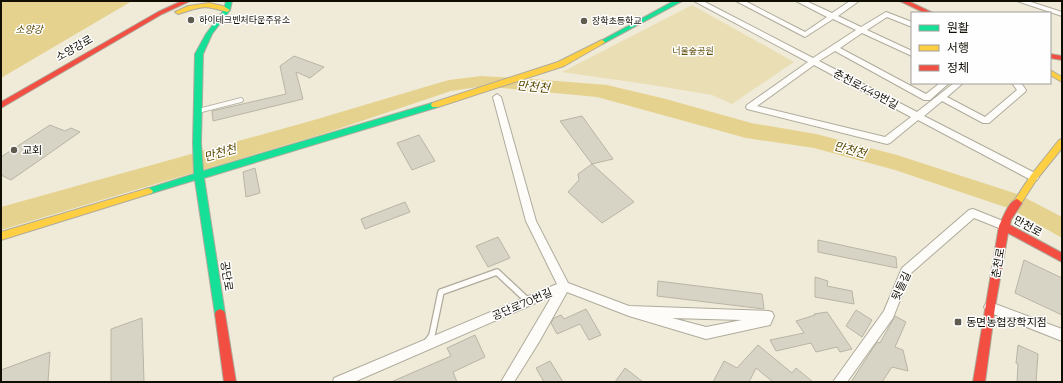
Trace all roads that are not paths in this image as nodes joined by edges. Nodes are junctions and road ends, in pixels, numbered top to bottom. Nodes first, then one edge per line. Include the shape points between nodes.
1 (175, 1) edge
2 (187, 1) edge
3 (238, 1) edge
4 (679, 1) edge
5 (698, 1) edge
6 (740, 1) edge
7 (800, 1) edge
8 (855, 1) edge
9 (903, 1) edge
10 (1021, 1) edge
11 (228, 5) edge
12 (928, 12) edge
13 (160, 13) junction
14 (1062, 14) edge
15 (832, 17) junction
16 (911, 25) edge
17 (132, 30) junction
18 (861, 30) junction
19 (835, 48) junction
20 (911, 54) edge
21 (1051, 56) edge
22 (1062, 58) edge
23 (814, 61) junction
24 (1051, 65) edge
25 (1062, 70) edge
26 (1051, 73) edge
27 (1062, 80) edge
28 (944, 84) edge
29 (958, 84) edge
30 (1017, 84) edge
31 (497, 97) dead end
32 (942, 98) junction
33 (241, 100) dead end
34 (1, 105) edge
35 (197, 111) junction
36 (917, 116) junction
37 (1062, 142) edge
38 (199, 174) junction
39 (1034, 177) junction
40 (1005, 223) junction
41 (1, 236) edge
42 (1062, 258) edge
43 (564, 286) junction
44 (528, 301) junction
45 (990, 307) junction
46 (629, 311) junction
47 (1062, 335) edge
48 (426, 345) junction
49 (230, 382) edge
50 (340, 382) edge
51 (507, 382) edge
52 (839, 382) edge
53 (979, 382) edge

1 - 13 street, 소양강로 via 163,8
2 - 13 street, 소양강로
3 - 11 street
4 - 38 street via 561,64 459,98
5 - 23 street, 춘천로449번길
6 - 15 street via 805,35
7 - 15 street
8 - 15 street
9 - 12 street
10 - 14 street
11 - 17 street via 199,4
11 - 35 street via 199,54
13 - 17 street, 소양강로
15 - 18 street
16 - 18 street via 886,14
17 - 34 street, 소양강로
18 - 19 street
18 - 20 street
19 - 23 street
19 - 28 street via 927,98
21 - 22 street
23 - 36 street, 춘천로449번길
23 - 36 street via 750,107 887,141
24 - 25 street
26 - 27 street
29 - 32 street
30 - 32 street via 1022,90 986,121
31 - 43 street, 공단로70번길 via 531,221
32 - 36 street
33 - 35 lane
35 - 38 street, 공단로
36 - 39 street, 춘천로449번길
37 - 39 street
38 - 41 street
38 - 49 street, 공단로
39 - 40 street
40 - 42 street, 만천로
40 - 45 street, 춘천로
40 - 52 street, 뒷들길 via 973,213 906,271 888,314
43 - 44 street, 공단로70번길
43 - 46 street
43 - 51 street
44 - 48 street, 공단로70번길
44 - 48 lane via 497,272 441,292 432,335
45 - 47 street
45 - 53 street, 춘천로
46 - 46 street via 706,333 766,321 768,316
48 - 50 street, 공단로70번길

